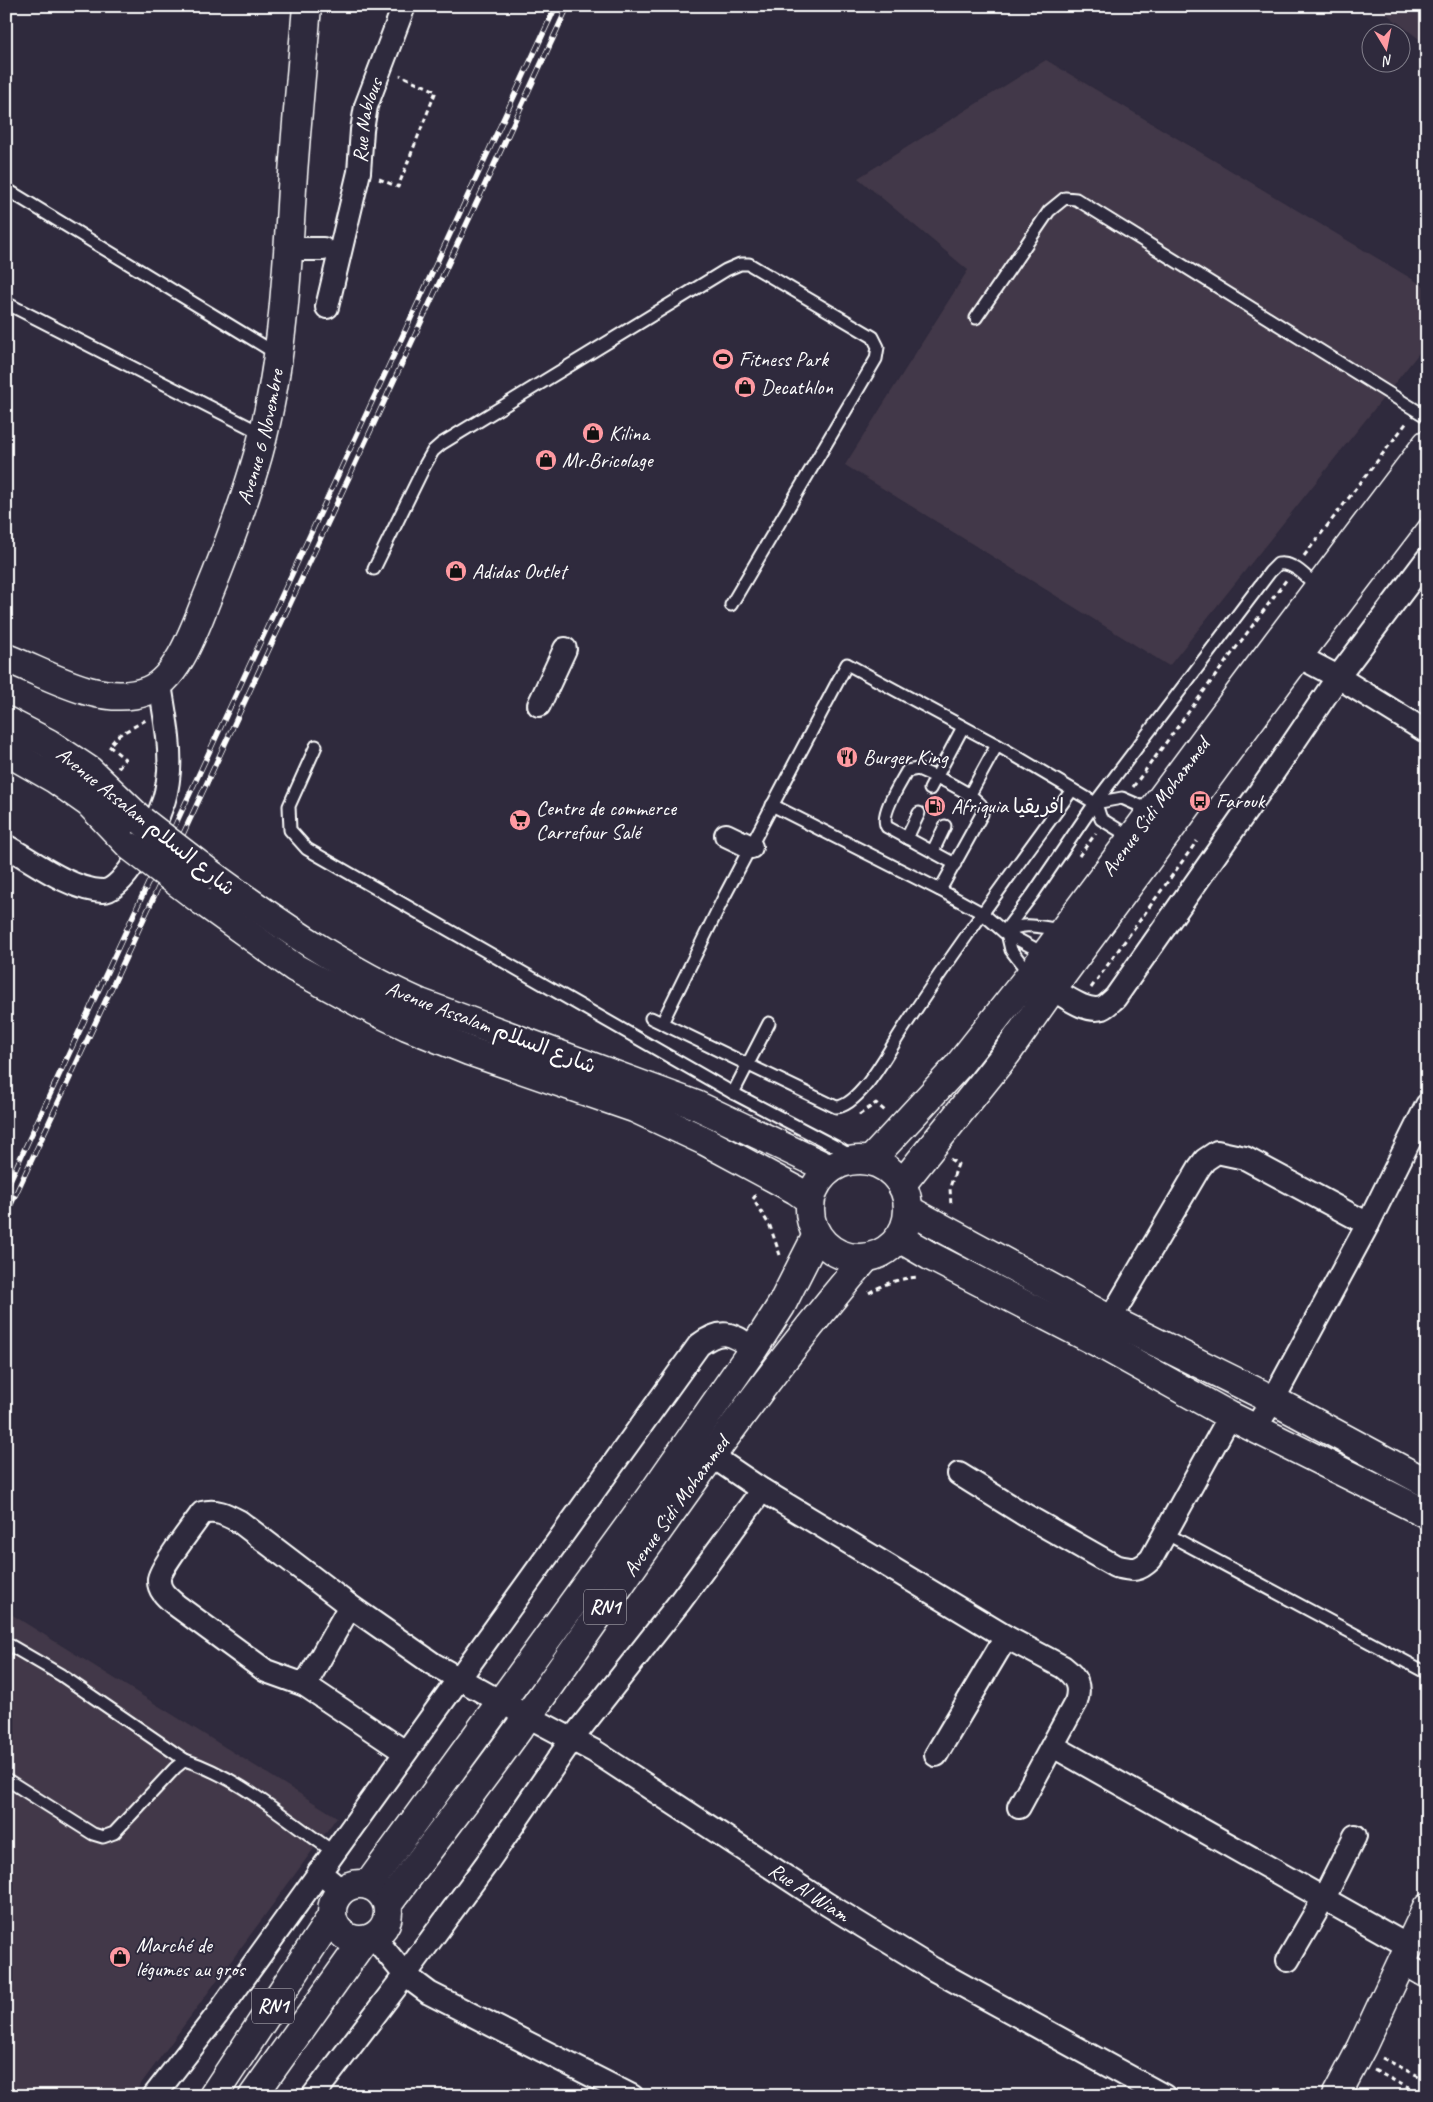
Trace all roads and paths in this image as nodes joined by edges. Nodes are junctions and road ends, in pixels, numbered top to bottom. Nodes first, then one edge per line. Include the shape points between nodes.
1 (307, 6) edge
2 (404, 6) edge
3 (381, 67) junction
4 (360, 172) junction
5 (6, 190) edge
6 (331, 242) junction
7 (289, 249) junction
8 (6, 303) edge
9 (327, 307) dead end
10 (976, 318) dead end
11 (277, 354) junction
12 (1416, 410) junction
13 (1427, 417) edge
14 (263, 434) junction
15 (1427, 444) edge
16 (1427, 487) edge
17 (1427, 559) edge
18 (1295, 568) junction
19 (374, 569) dead end
20 (1319, 589) junction
21 (731, 605) dead end
22 (565, 649) dead end
23 (1298, 656) junction
24 (6, 658) edge
25 (1338, 678) junction
26 (162, 697) junction
27 (539, 705) dead end
28 (6, 721) edge
29 (963, 727) junction
30 (1427, 732) edge
31 (997, 745) junction
32 (316, 746) dead end
33 (6, 751) edge
34 (936, 777) junction
35 (106, 786) junction
36 (930, 789) dead end
37 (1072, 790) junction
38 (966, 794) junction
39 (1124, 799) junction
40 (957, 802) dead end
41 (1096, 804) junction
42 (772, 805) junction
43 (1152, 811) junction
44 (920, 813) dead end
45 (1104, 822) junction
46 (945, 826) dead end
47 (726, 835) dead end
48 (907, 838) junction
49 (1132, 838) junction
50 (6, 846) edge
51 (751, 847) junction
52 (933, 851) junction
53 (1075, 862) dead end
54 (955, 864) junction
55 (940, 890) junction
56 (982, 913) junction
57 (1063, 930) junction
58 (1006, 932) junction
59 (1043, 972) junction
60 (651, 1018) dead end
61 (662, 1023) junction
62 (769, 1023) dead end
63 (748, 1064) junction
64 (733, 1094) junction
65 (1427, 1105) edge
66 (932, 1148) junction
67 (863, 1160) junction
68 (830, 1168) junction
69 (769, 1176) junction
70 (902, 1184) junction
71 (810, 1200) junction
72 (909, 1210) junction
73 (952, 1210) dead end
74 (1368, 1224) junction
75 (817, 1235) junction
76 (899, 1238) junction
77 (866, 1258) junction
78 (781, 1261) dead end
79 (926, 1278) dead end
80 (863, 1299) dead end
81 (1103, 1331) junction
82 (754, 1348) junction
83 (1274, 1400) junction
84 (1230, 1416) junction
85 (1255, 1428) junction
86 (712, 1456) junction
87 (959, 1474) dead end
88 (1427, 1483) edge
89 (762, 1490) junction
90 (1427, 1514) edge
91 (1166, 1533) junction
92 (350, 1606) junction
93 (1006, 1637) junction
94 (6, 1643) edge
95 (1427, 1673) edge
96 (459, 1678) junction
97 (305, 1685) junction
98 (501, 1702) junction
99 (528, 1716) junction
100 (572, 1739) junction
101 (1053, 1746) junction
102 (405, 1752) junction
103 (936, 1755) dead end
104 (186, 1760) junction
105 (6, 1779) edge
106 (1019, 1807) dead end
107 (1355, 1836) dead end
108 (334, 1852) junction
109 (319, 1872) junction
110 (368, 1885) junction
111 (342, 1891) junction
112 (1323, 1900) junction
113 (388, 1904) junction
114 (1427, 1908) edge
115 (332, 1916) junction
116 (369, 1938) junction
117 (1405, 1954) junction
118 (1288, 1960) dead end
119 (405, 1975) junction
120 (1427, 1976) edge
121 (1358, 2054) junction
122 (1427, 2080) edge
123 (154, 2096) edge
124 (213, 2096) edge
125 (253, 2096) edge
126 (313, 2096) edge
127 (632, 2096) edge
128 (1164, 2096) edge
129 (1336, 2096) edge
130 (1424, 2096) edge

1 - 7 main road, Avenue 6 Novembre
2 - 3 street, Rue Nablous
3 - 4 street, Rue Nablous via 366,106
3 - 4 path via 436,91 398,187
4 - 6 street, Rue Nablous
5 - 11 lane
6 - 7 street
6 - 9 street, Rue Nablous
7 - 11 main road, Avenue 6 Novembre
8 - 14 lane
10 - 12 lane via 1049,210 1065,198 1076,199
11 - 14 main road, Avenue 6 Novembre
12 - 13 lane
12 - 18 path
14 - 26 main road, Avenue 6 Novembre via 228,548 193,633 168,676
15 - 20 main road, Avenue Sidi Mohammed
16 - 23 main road, Avenue Sidi Mohammed
17 - 25 street
18 - 20 lane
18 - 39 path
18 - 41 lane via 1282,563 1270,572
19 - 21 lane via 433,451 441,444 726,270 749,264 873,337 878,347 876,359
20 - 43 main road, Avenue Sidi Mohammed
22 - 27 street
23 - 25 street
23 - 59 main road, Avenue Sidi Mohammed
24 - 26 main road via 99,694
25 - 30 street
25 - 59 street via 1115,998 1098,1008 1079,1004
26 - 35 path via 110,746 125,759
26 - 50 street via 169,768 166,792 144,845 119,884 108,891 85,889
28 - 35 main road, Avenue Assalam شارع السلام via 48,743 90,771
29 - 31 lane
29 - 34 lane
29 - 42 lane via 847,664
31 - 37 lane
31 - 38 lane
32 - 64 lane via 289,806 290,830 307,849
33 - 69 main road, Avenue Assalam شارع السلام, bridge via 89,803 131,847 295,968 407,1026 634,1108
34 - 36 lane
34 - 38 lane
34 - 48 lane via 911,769 893,798 884,823
35 - 68 main road, Avenue Assalam شارع السلام, bridge via 142,821 278,923 382,985 420,1003 696,1105
37 - 41 lane
37 - 56 lane
38 - 40 lane
38 - 54 lane via 983,808
39 - 41 lane
39 - 43 lane
41 - 45 lane
41 - 58 lane
42 - 51 lane
42 - 55 lane
43 - 49 main road, Avenue Sidi Mohammed
44 - 48 lane
45 - 49 lane
45 - 53 path
46 - 52 lane
47 - 51 street
48 - 52 lane
49 - 57 main road, Avenue Sidi Mohammed
51 - 61 lane
52 - 54 lane
54 - 55 lane
55 - 56 lane
56 - 58 lane
56 - 63 lane via 873,1076 848,1104 836,1107
57 - 58 lane via 1028,926
57 - 59 main road, Avenue Sidi Mohammed
58 - 59 lane
58 - 59 lane via 1011,950
59 - 66 main road, Avenue Sidi Mohammed via 1007,1053
59 - 67 main road, Avenue Sidi Mohammed via 958,1066
60 - 61 lane
61 - 63 lane
62 - 63 lane
63 - 64 lane
64 - 67 lane
65 - 74 street
66 - 70 main road, Avenue Sidi Mohammed
66 - 73 path via 958,1164 950,1187
67 - 68 main road via 845,1161
67 - 70 main road via 889,1169
68 - 71 main road via 816,1185
69 - 71 main road, Avenue Assalam شارع السلام
69 - 78 path via 753,1199 775,1237
70 - 72 main road
71 - 75 main road via 810,1216
72 - 76 main road
72 - 81 main road
74 - 81 street via 1245,1158 1217,1152 1199,1168
74 - 83 street
75 - 77 main road via 838,1253
75 - 82 main road, Avenue Sidi Mohammed / RN1 via 781,1306
76 - 77 main road, RN1 via 887,1250
76 - 81 main road via 930,1256
77 - 86 main road, Avenue Sidi Mohammed / RN1 via 790,1351
79 - 80 path via 896,1280 880,1286
81 - 83 main road
81 - 84 main road
82 - 96 street via 731,1334 720,1333 699,1345
82 - 98 main road, Avenue Sidi Mohammed / RN1
83 - 85 street
83 - 88 main road
84 - 85 main road
84 - 91 street
85 - 90 main road
86 - 89 street
86 - 99 main road, Avenue Sidi Mohammed / RN1
87 - 91 street via 1116,1566 1129,1570 1142,1567 1151,1559
89 - 93 street
89 - 100 street
91 - 95 lane
92 - 96 street, Rue Al Wiam
92 - 97 street
92 - 97 street, Rue Al Wiam via 223,1512 202,1513 160,1573 160,1587 176,1605 266,1671
93 - 101 street via 1063,1667 1079,1686 1076,1702
93 - 103 street
94 - 104 lane via 61,1675
96 - 98 street, Rue Al Wiam
96 - 102 street
97 - 102 street
98 - 99 street, Rue Al Wiam
98 - 110 main road, Avenue Sidi Mohammed / RN1
99 - 100 street, Rue Al Wiam
99 - 113 main road, Avenue Sidi Mohammed / RN1
100 - 119 street
100 - 128 street, Rue Al Wiam via 933,1969
101 - 106 street
101 - 112 street
102 - 108 street
104 - 105 lane via 114,1833 103,1837 93,1834
104 - 108 lane via 234,1783
107 - 112 street
108 - 109 street
109 - 111 street
109 - 123 street via 217,2015
110 - 111 main road via 354,1884
110 - 113 main road via 380,1892
111 - 115 main road, RN1 via 334,1902
112 - 117 street
112 - 118 street
113 - 116 main road, RN1 via 388,1918 382,1930
114 - 117 main road
115 - 116 main road via 338,1930 350,1938
115 - 124 main road, RN1
116 - 119 street
116 - 125 main road, RN1
117 - 120 street
117 - 121 main road
119 - 126 street
119 - 127 street via 429,1993
121 - 122 path
121 - 129 main road
121 - 130 path

